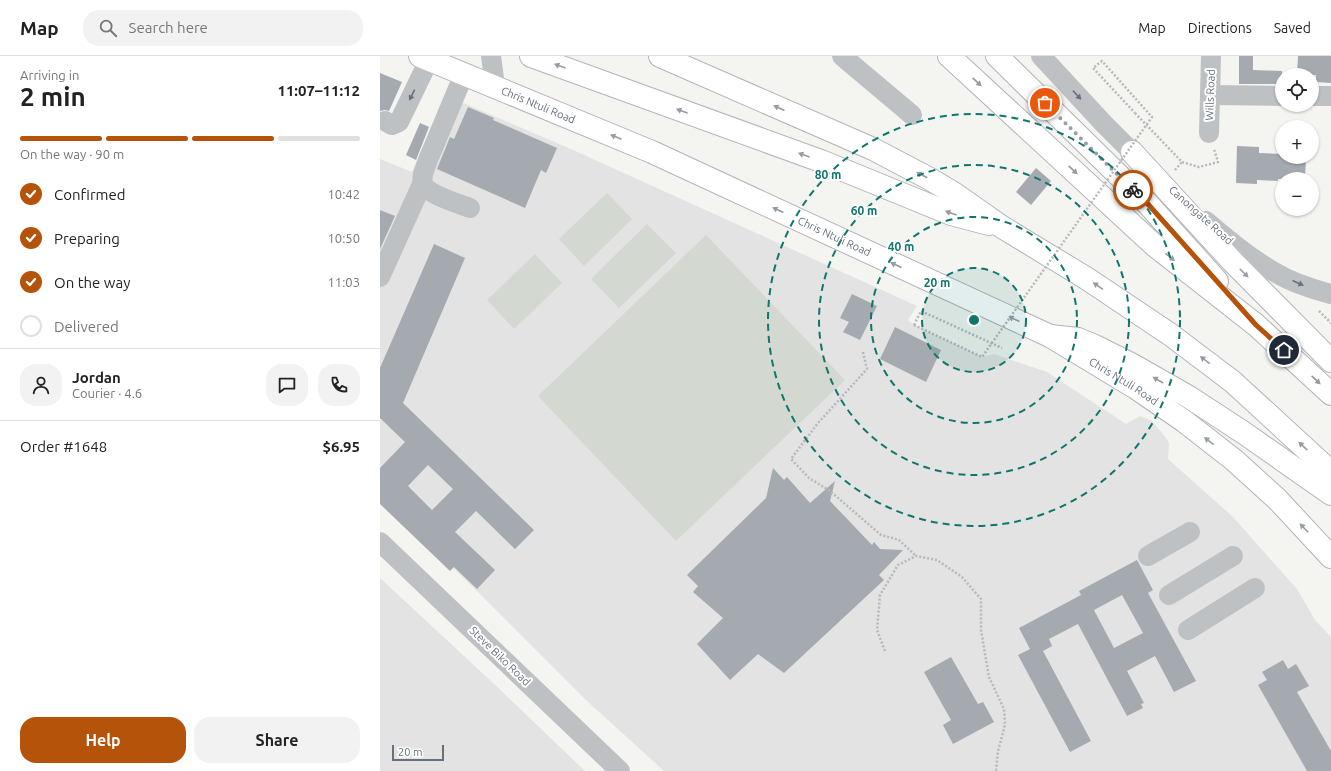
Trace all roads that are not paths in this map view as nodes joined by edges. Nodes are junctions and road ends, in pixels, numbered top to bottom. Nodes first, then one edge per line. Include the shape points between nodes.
1 (491, 56) edge
2 (660, 56) edge
3 (842, 56) edge
4 (949, 56) edge
5 (997, 56) edge
6 (1041, 56) edge
7 (1211, 56) edge
8 (535, 57) edge
9 (424, 58) edge
10 (464, 74) junction
11 (495, 86) junction
12 (1210, 95) junction
13 (1275, 96) edge
14 (1319, 96) edge
15 (1331, 96) edge
16 (912, 115) dead end
17 (385, 121) dead end
18 (1209, 133) road end
19 (1132, 152) junction
20 (422, 184) junction
21 (470, 208) dead end
22 (1002, 227) junction
23 (380, 277) edge
24 (1331, 294) edge
25 (1256, 325) junction
26 (1050, 336) junction
27 (1331, 361) edge
28 (1331, 394) edge
29 (1331, 472) edge
30 (1331, 494) edge
31 (1190, 532) dead end
32 (380, 542) edge
33 (1148, 556) dead end
34 (1233, 556) dead end
35 (1331, 557) edge
36 (1255, 588) dead end
37 (1169, 595) dead end
38 (1188, 630) dead end
39 (620, 771) edge

1 - 11 street
22 -> 2 main road via 955,194 873,149
3 - 16 street
4 -> 25 main road via 1154,245
5 - 25 main road via 1147,203
6 -> 19 street, Canongate Road
7 - 12 street, Wills Road
22 -> 8 main road via 951,214 821,161
9 - 10 main road, Chris Ntuli Road
9 -> 17 street via 399,122 392,125
10 - 11 main road, Chris Ntuli Road
10 - 20 street via 428,160
26 -> 11 main road, Chris Ntuli Road via 652,152
12 - 13 street
12 - 18 street, Wills Road
14 - 15 street
19 -> 24 street, Canongate Road via 1240,250 1276,274
19 -> 27 main road via 1232,262
20 - 21 street via 433,192
20 - 23 street
29 -> 22 main road via 1233,382 1172,335
25 -> 28 main road
30 -> 26 main road via 1189,397 1131,364 1078,339
35 -> 26 main road, Chris Ntuli Road via 1277,499 1184,421 1136,388
31 - 33 street
32 - 39 street, Steve Biko Road
34 - 37 street
36 - 38 street

